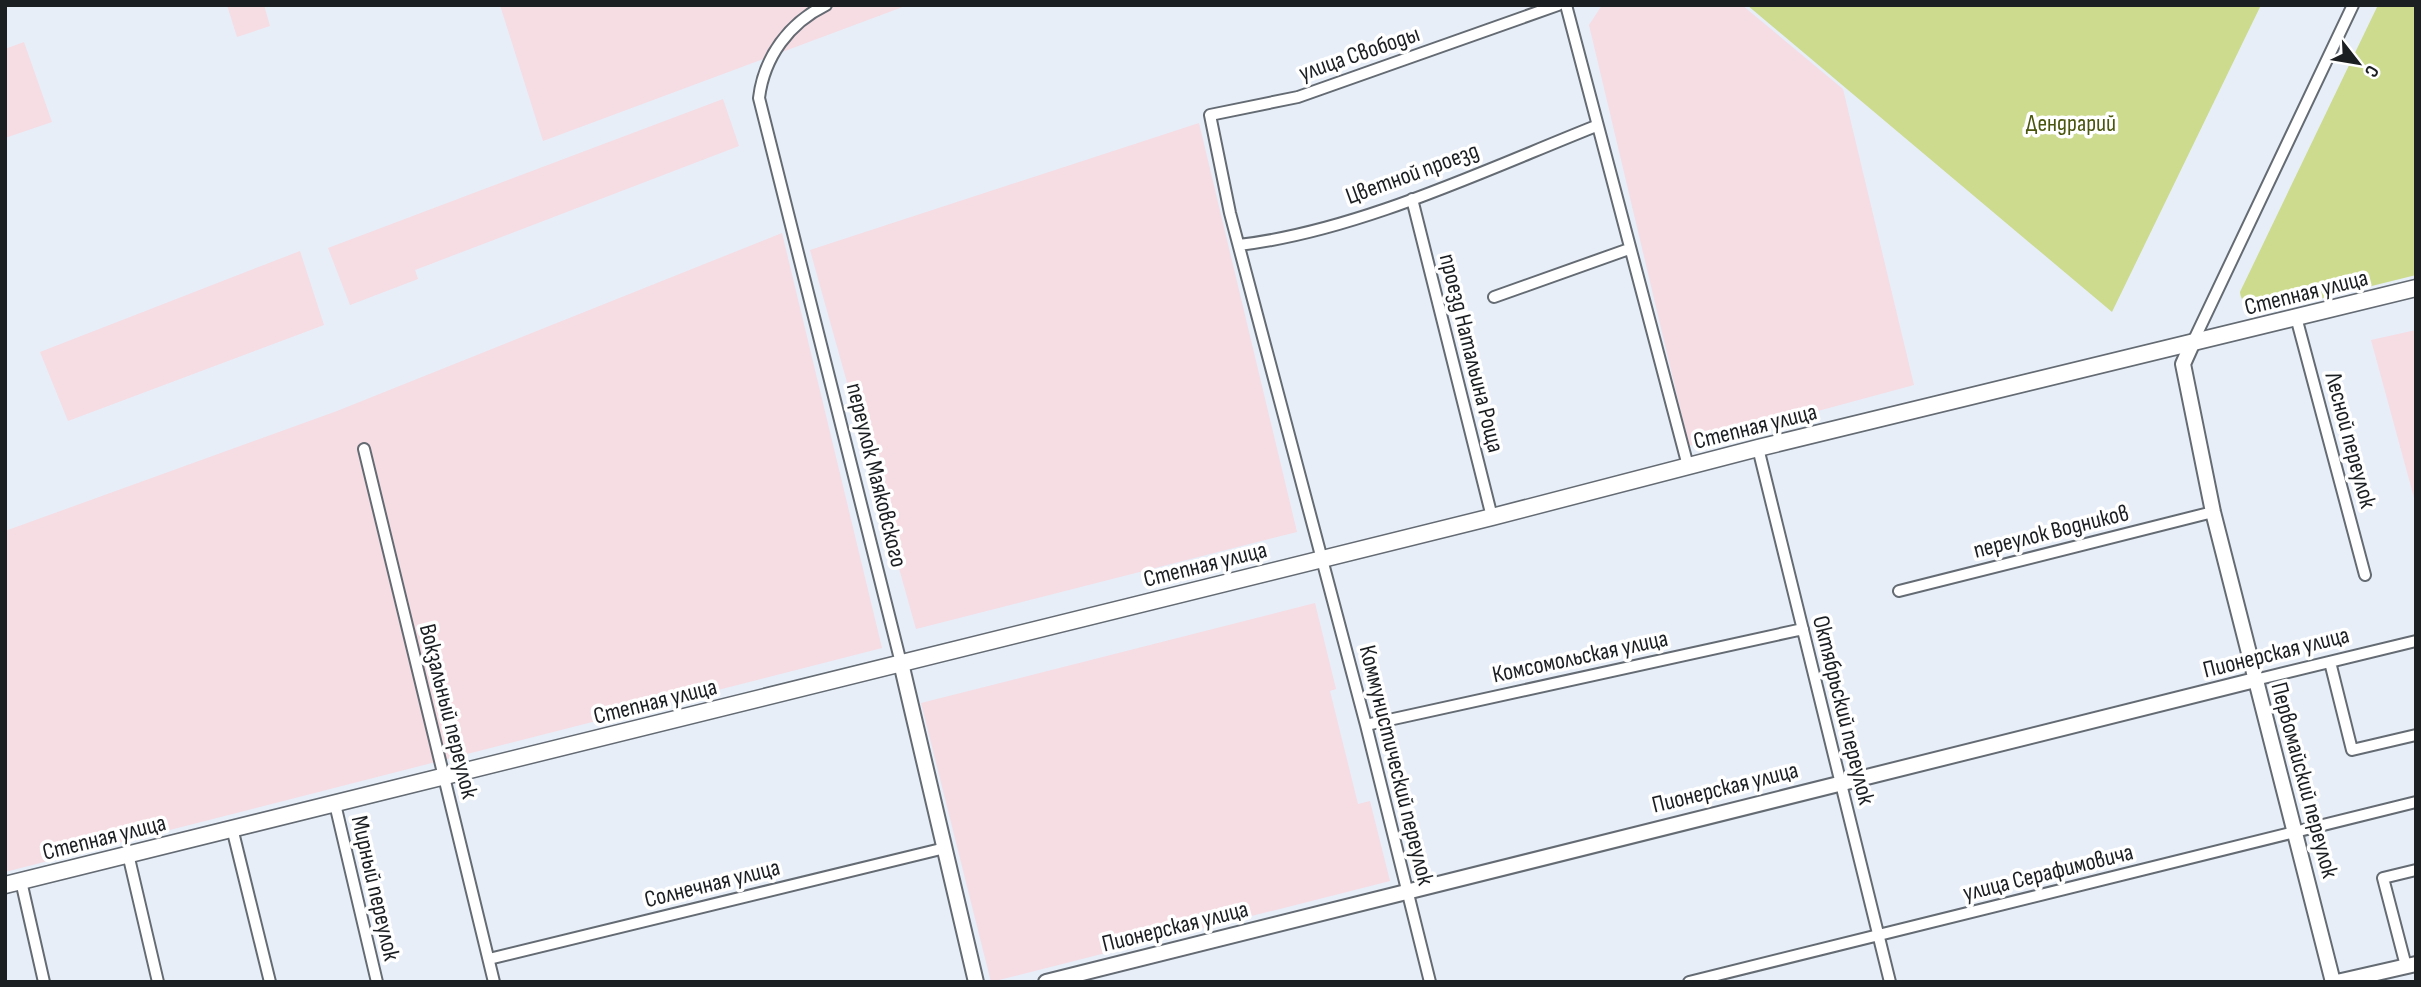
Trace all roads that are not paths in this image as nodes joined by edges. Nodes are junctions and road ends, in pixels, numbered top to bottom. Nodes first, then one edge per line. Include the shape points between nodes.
1 (826, 5) edge
2 (1558, 5) edge
3 (1566, 5) edge
4 (2353, 5) edge
5 (1210, 115) joint
6 (1596, 125) junction
7 (1412, 199) junction
8 (1239, 245) junction
9 (1629, 249) junction
10 (2416, 288) edge
11 (1494, 297) dead end
12 (2296, 317) junction
13 (2192, 344) junction
14 (1758, 448) junction
15 (364, 449) dead end
16 (1688, 466) junction
17 (2213, 512) junction
18 (1492, 517) junction
19 (1322, 559) junction
20 (2365, 575) dead end
21 (1899, 591) dead end
22 (1803, 629) junction
23 (2416, 641) edge
24 (2330, 662) junction
25 (901, 663) junction
26 (2255, 680) junction
27 (1366, 724) junction
28 (2416, 735) edge
29 (443, 777) junction
30 (1839, 782) junction
31 (2416, 803) edge
32 (335, 804) junction
33 (232, 828) junction
34 (2296, 833) junction
35 (944, 848) junction
36 (128, 854) junction
37 (2416, 870) edge
38 (13, 883) edge
39 (1408, 890) junction
40 (1879, 935) junction
41 (489, 959) junction
42 (2411, 965) edge
43 (44, 982) edge
44 (159, 982) edge
45 (270, 982) edge
46 (377, 982) edge
47 (494, 982) edge
48 (976, 982) edge
49 (1046, 982) edge
50 (1430, 982) edge
51 (1689, 982) edge
52 (1890, 982) edge
53 (2335, 982) edge

1 - 25 street, переулок Маяковского via 781,41 769,59 759,98
2 - 5 street, улица Свободы via 1298,97
3 - 6 street
4 - 13 street
5 - 8 street, Коммунистический переулок
6 - 7 street, Цветной проезд
6 - 9 street
7 - 8 street, Цветной проезд via 1279,240
7 - 18 street, проезд Натальина Роща
8 - 19 street, Коммунистический переулок
9 - 11 street, проезд Натальина Роща
9 - 16 street
10 - 12 main road, Степная улица
12 - 13 main road, Степная улица
12 - 20 street, Лесной переулок
13 - 14 main road, Степная улица
13 - 17 street, Первомайский переулок via 2183,364
14 - 16 main road, Степная улица
14 - 22 street, Октябрьский переулок
15 - 29 street, Вокзальный переулок
16 - 18 main road, Степная улица
17 - 21 street, переулок Водников
17 - 26 street, Первомайский переулок
18 - 19 main road, Степная улица
19 - 25 main road, Степная улица
19 - 27 street, Коммунистический переулок
22 - 27 street, Комсомольская улица
22 - 30 street, Октябрьский переулок
23 - 24 street, Пионерская улица
24 - 26 street, Пионерская улица
24 - 28 street via 2352,750
25 - 29 main road, Степная улица
25 - 35 street, переулок Маяковского
26 - 30 street, Пионерская улица
26 - 34 street, Первомайский переулок
27 - 39 street, Коммунистический переулок
29 - 32 main road, Степная улица
29 - 41 street, Вокзальный переулок
30 - 39 street, Пионерская улица
30 - 40 street, Октябрьский переулок
31 - 34 street, улица Серафимовича
32 - 33 main road, Степная улица
32 - 46 street, Мирный переулок
33 - 36 main road, Степная улица
33 - 45 street
34 - 40 street, улица Серафимовича
34 - 53 street, Первомайский переулок
35 - 41 street, Солнечная улица
35 - 48 street, переулок Маяковского
36 - 38 main road, Степная улица
36 - 44 street
37 - 42 street via 2383,878
38 - 43 street
39 - 49 street, Пионерская улица
39 - 50 street, Коммунистический переулок
40 - 51 street, улица Серафимовича
40 - 52 street, Октябрьский переулок
41 - 47 street, Вокзальный переулок
42 - 53 street

